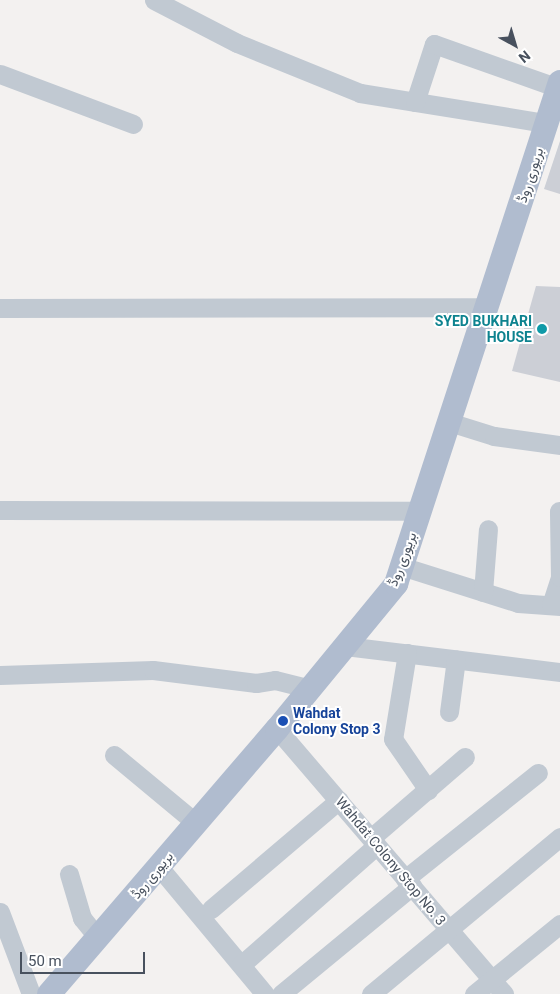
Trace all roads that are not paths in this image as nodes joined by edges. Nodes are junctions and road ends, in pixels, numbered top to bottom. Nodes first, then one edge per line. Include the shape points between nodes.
1 (154, 0) edge
2 (0, 74) edge
3 (559, 85) edge
4 (414, 102) junction
5 (546, 123) junction
6 (134, 124) dead end
7 (486, 307) junction
8 (0, 308) edge
9 (449, 422) junction
10 (560, 445) edge
11 (0, 510) edge
12 (420, 510) junction
13 (558, 511) dead end
14 (488, 529) dead end
15 (401, 566) junction
16 (483, 592) junction
17 (555, 606) edge
18 (345, 646) junction
19 (407, 653) junction
20 (456, 659) junction
21 (560, 672) edge
22 (0, 675) edge
23 (310, 689) junction
24 (449, 712) dead end
25 (278, 729) junction
26 (114, 755) dead end
27 (465, 757) dead end
28 (538, 773) dead end
29 (428, 790) junction
30 (339, 800) junction
31 (196, 823) junction
32 (560, 837) edge
33 (373, 842) junction
34 (159, 866) junction
35 (69, 874) dead end
36 (408, 882) junction
37 (211, 909) dead end
38 (0, 912) edge
39 (560, 924) edge
40 (448, 928) junction
41 (98, 938) junction
42 (241, 965) junction
43 (492, 980) junction
44 (31, 994) edge
45 (49, 994) edge
46 (265, 994) edge
47 (281, 994) edge
48 (371, 994) edge
49 (474, 994) edge
50 (504, 994) edge

1 - 4 street via 237,42 360,93
2 - 6 street
3 - 4 street via 434,44
3 - 5 main road, بریوری روڈ
4 - 5 street
5 - 7 main road, بریوری روڈ
7 - 8 street
7 - 9 main road, بریوری روڈ
9 - 10 street via 494,436
9 - 12 main road, بریوری روڈ
11 - 12 street
12 - 15 main road, بریوری روڈ
13 - 17 street via 560,577
14 - 16 street
15 - 16 street
15 - 18 main road, بریوری روڈ via 396,584
16 - 17 street via 518,604
18 - 19 street
18 - 23 main road, بریوری روڈ
19 - 20 street
19 - 29 street via 393,739
20 - 21 street
20 - 24 street
22 - 23 street via 153,670 256,683 275,680
23 - 25 main road, بریوری روڈ
25 - 30 street, Wahdat Colony Stop No. 3
25 - 31 main road, بریوری روڈ
26 - 31 street
27 - 29 street
28 - 36 street
29 - 33 street
30 - 33 street, Wahdat Colony Stop No. 3
30 - 37 street
31 - 34 main road, بریوری روڈ
32 - 40 street
33 - 36 street, Wahdat Colony Stop No. 3
33 - 42 street
34 - 41 main road, بریوری روڈ
34 - 42 street
35 - 41 street via 82,918
36 - 40 street, Wahdat Colony Stop No. 3
36 - 47 street
38 - 44 street
39 - 43 street
40 - 43 street, Wahdat Colony Stop No. 3
40 - 48 street
41 - 45 main road, بریوری روڈ
42 - 46 street
43 - 49 street
43 - 50 street, Wahdat Colony Stop No. 3

